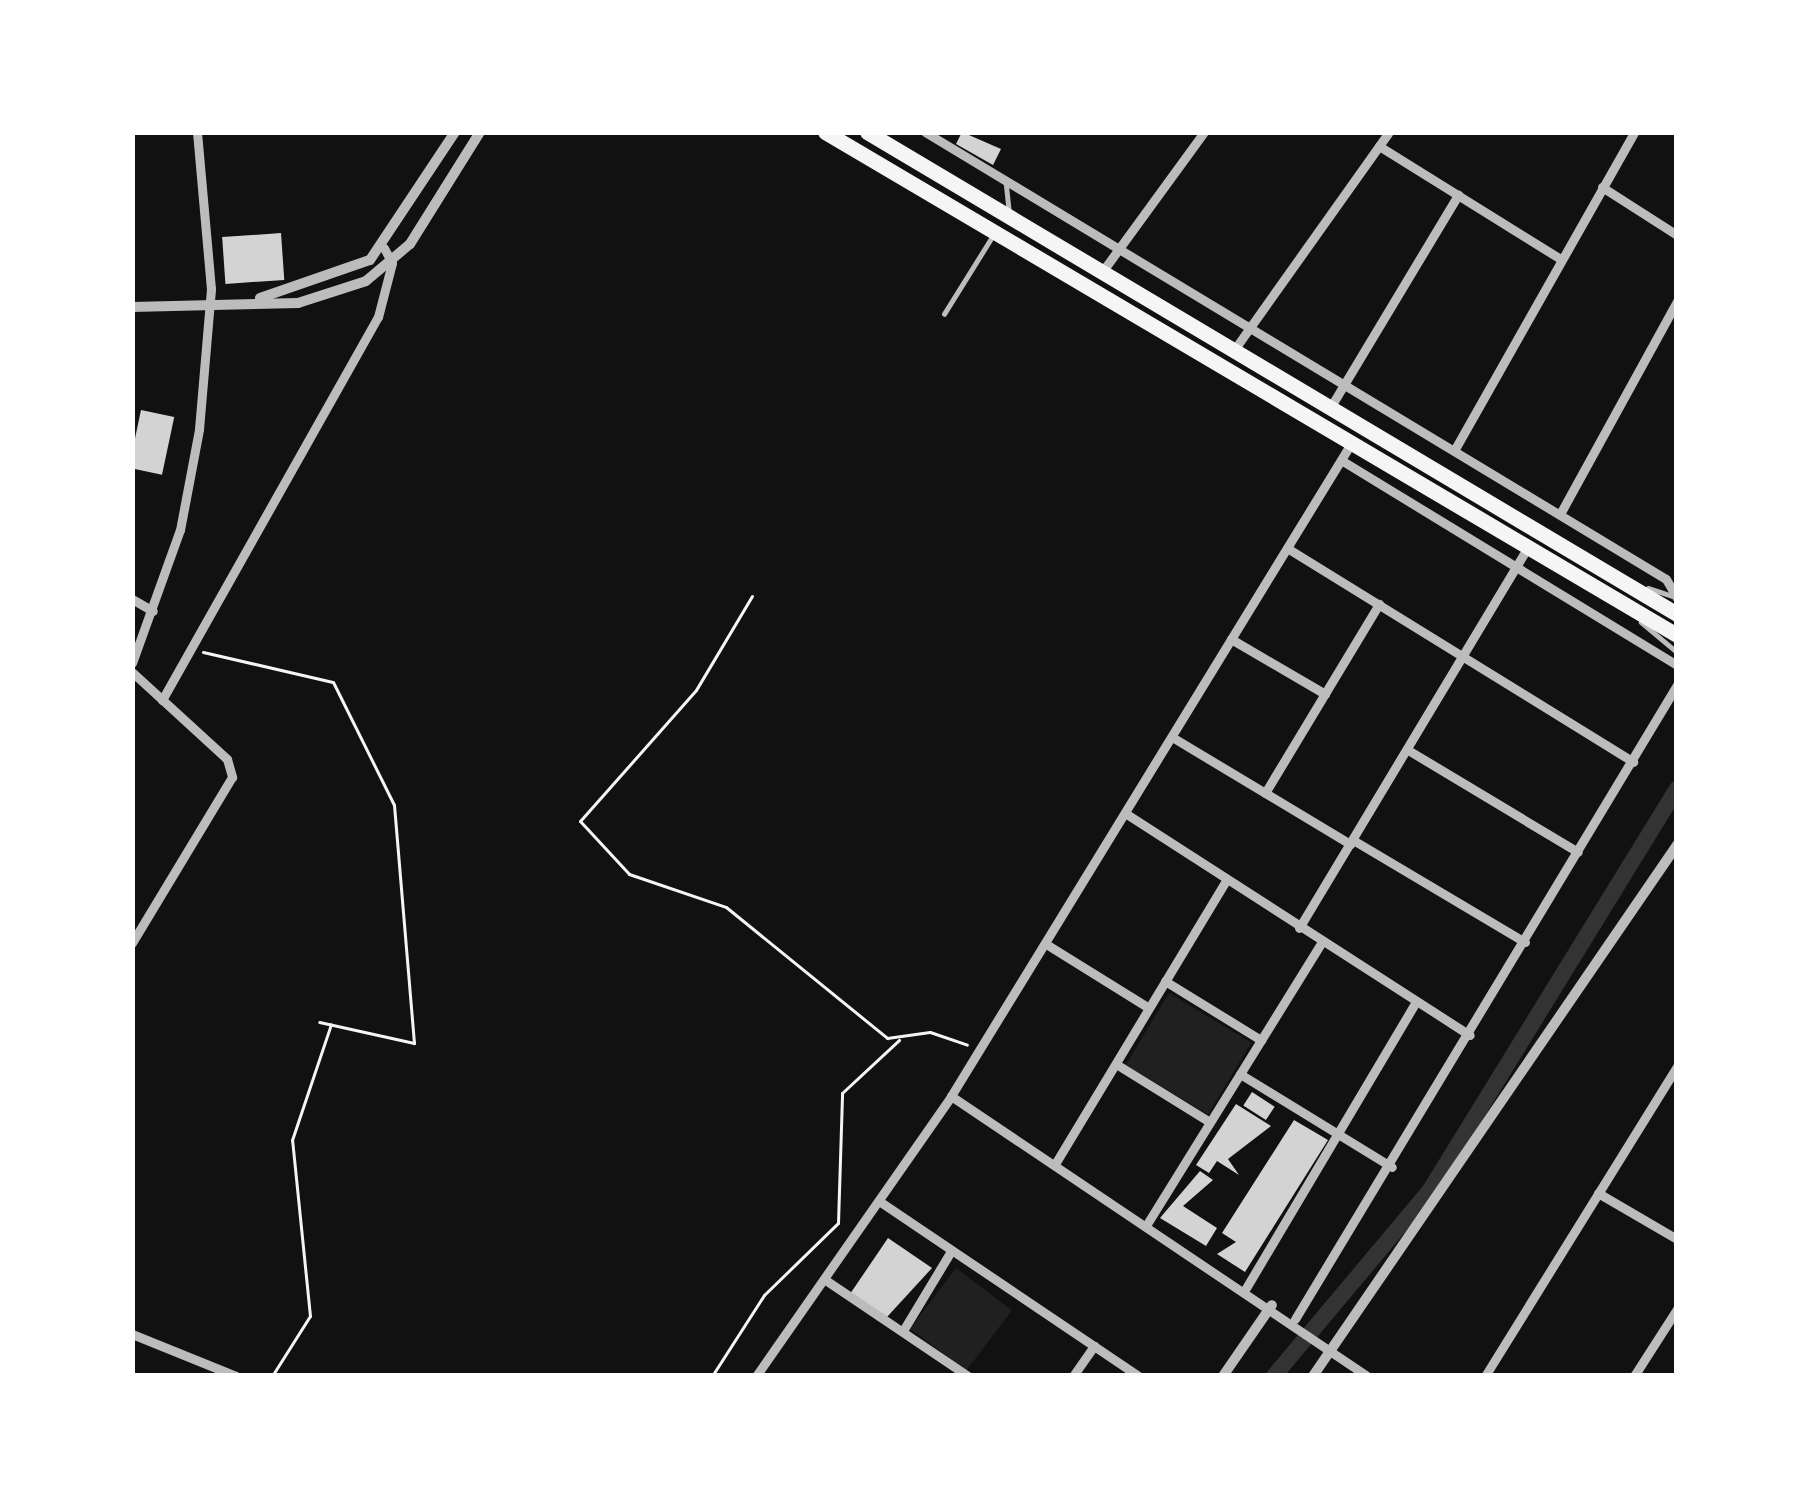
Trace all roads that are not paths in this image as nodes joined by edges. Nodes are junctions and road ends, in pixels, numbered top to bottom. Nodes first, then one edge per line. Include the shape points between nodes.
1 (197, 132) edge
2 (455, 132) edge
3 (480, 132) edge
4 (825, 132) edge
5 (867, 132) edge
6 (926, 132) edge
7 (1204, 132) edge
8 (1389, 132) edge
9 (1634, 132) edge
10 (1378, 146) junction
11 (1006, 181) junction
12 (1602, 187) junction
13 (1458, 195) junction
14 (1010, 217) junction
15 (995, 232) junction
16 (1677, 236) edge
17 (383, 248) junction
18 (1118, 249) junction
19 (1559, 258) junction
20 (392, 263) junction
21 (1102, 272) junction
22 (1677, 301) edge
23 (214, 306) junction
24 (132, 308) edge
25 (944, 314) dead end
26 (1251, 326) junction
27 (1234, 350) junction
28 (1344, 385) junction
29 (1330, 408) junction
30 (1352, 442) junction
31 (1455, 448) junction
32 (1341, 460) junction
33 (1560, 514) junction
34 (1528, 547) junction
35 (1287, 548) junction
36 (1516, 568) junction
37 (1621, 580) junction
38 (1610, 595) junction
39 (1677, 598) edge
40 (132, 599) edge
41 (1379, 604) junction
42 (153, 611) junction
43 (1677, 614) edge
44 (1677, 634) edge
45 (1231, 639) junction
46 (1677, 652) edge
47 (1464, 657) junction
48 (132, 663) edge
49 (1677, 665) edge
50 (132, 672) edge
51 (1677, 685) edge
52 (1324, 694) junction
53 (162, 700) junction
54 (1172, 737) junction
55 (1408, 750) junction
56 (1633, 762) junction
57 (1265, 793) junction
58 (1125, 813) junction
59 (1352, 842) junction
60 (1677, 845) edge
61 (1578, 852) junction
62 (1226, 880) junction
63 (1299, 928) junction
64 (132, 943) edge
65 (1321, 943) junction
66 (1525, 943) junction
67 (1046, 944) junction
68 (1166, 981) junction
69 (1416, 1002) junction
70 (1149, 1008) junction
71 (1470, 1035) junction
72 (1261, 1040) junction
73 (1116, 1064) junction
74 (1677, 1066) edge
75 (1240, 1074) junction
76 (951, 1096) junction
77 (1210, 1122) junction
78 (1337, 1134) junction
79 (1055, 1165) junction
80 (1392, 1168) junction
81 (1598, 1193) junction
82 (879, 1201) junction
83 (1147, 1224) junction
84 (1677, 1239) edge
85 (951, 1251) junction
86 (824, 1279) junction
87 (1246, 1288) junction
88 (1272, 1305) junction
89 (1677, 1309) edge
90 (1295, 1319) junction
91 (904, 1329) junction
92 (132, 1334) edge
93 (1094, 1346) junction
94 (1330, 1352) junction
95 (761, 1374) edge
96 (236, 1376) edge
97 (968, 1376) edge
98 (1073, 1376) edge
99 (1138, 1376) edge
100 (1223, 1376) edge
101 (1313, 1376) edge
102 (1367, 1376) edge
103 (1485, 1376) edge
104 (1634, 1376) edge

1 - 23 street
2 - 17 street
3 - 20 street
4 - 15 highway
5 - 14 highway
6 - 11 street
7 - 18 street
8 - 10 street
9 - 12 street
10 - 13 street
10 - 26 street
11 - 14 lane
11 - 18 street
12 - 16 street
12 - 19 street
13 - 19 street
13 - 28 street
14 - 21 highway
15 - 25 lane
15 - 30 highway
17 - 20 street
17 - 23 street via 338,279
18 - 21 street
18 - 26 street
19 - 31 street
20 - 23 street via 315,300
20 - 53 street via 377,317
21 - 27 highway
22 - 33 street
23 - 24 street
23 - 42 street via 184,510
26 - 27 street
26 - 28 street
27 - 29 highway
28 - 29 street
28 - 31 street
29 - 37 highway
30 - 32 street
30 - 34 highway
31 - 33 street
32 - 35 street
32 - 36 street
33 - 39 street via 1666,579
34 - 36 street
34 - 38 highway
35 - 41 street
35 - 45 street
36 - 47 street
36 - 49 street
37 - 39 lane
37 - 43 highway
38 - 44 highway
38 - 46 lane
40 - 42 street
41 - 47 street
41 - 52 street
42 - 48 street
45 - 52 street
45 - 54 street
47 - 55 street
47 - 56 street
50 - 53 street
51 - 56 street
52 - 57 street
53 - 64 street via 227,759 232,777
54 - 57 street
54 - 58 street
55 - 59 street
55 - 61 street
56 - 61 street
57 - 59 street
58 - 62 street
58 - 67 street
59 - 63 street
59 - 66 street
60 - 94 street
61 - 66 street
62 - 63 street
62 - 68 street
63 - 65 street
65 - 69 street
65 - 72 street
66 - 71 street
67 - 70 street
67 - 76 street
68 - 70 street
68 - 72 street
69 - 71 street
69 - 78 street
70 - 73 street
71 - 80 street
72 - 75 street
73 - 77 street
73 - 79 street
74 - 81 street
75 - 77 street
75 - 78 street
76 - 79 street
76 - 82 street
77 - 83 street
78 - 80 street
78 - 87 street
79 - 83 street
80 - 90 street
81 - 84 street
81 - 103 street
82 - 85 street
82 - 86 street
83 - 87 street
85 - 91 street
85 - 93 street
86 - 91 street
86 - 95 street
87 - 88 street
88 - 90 street
88 - 100 street
89 - 104 street
90 - 94 street
91 - 97 street
92 - 96 street
93 - 98 street
93 - 99 street
94 - 101 street
94 - 102 street

